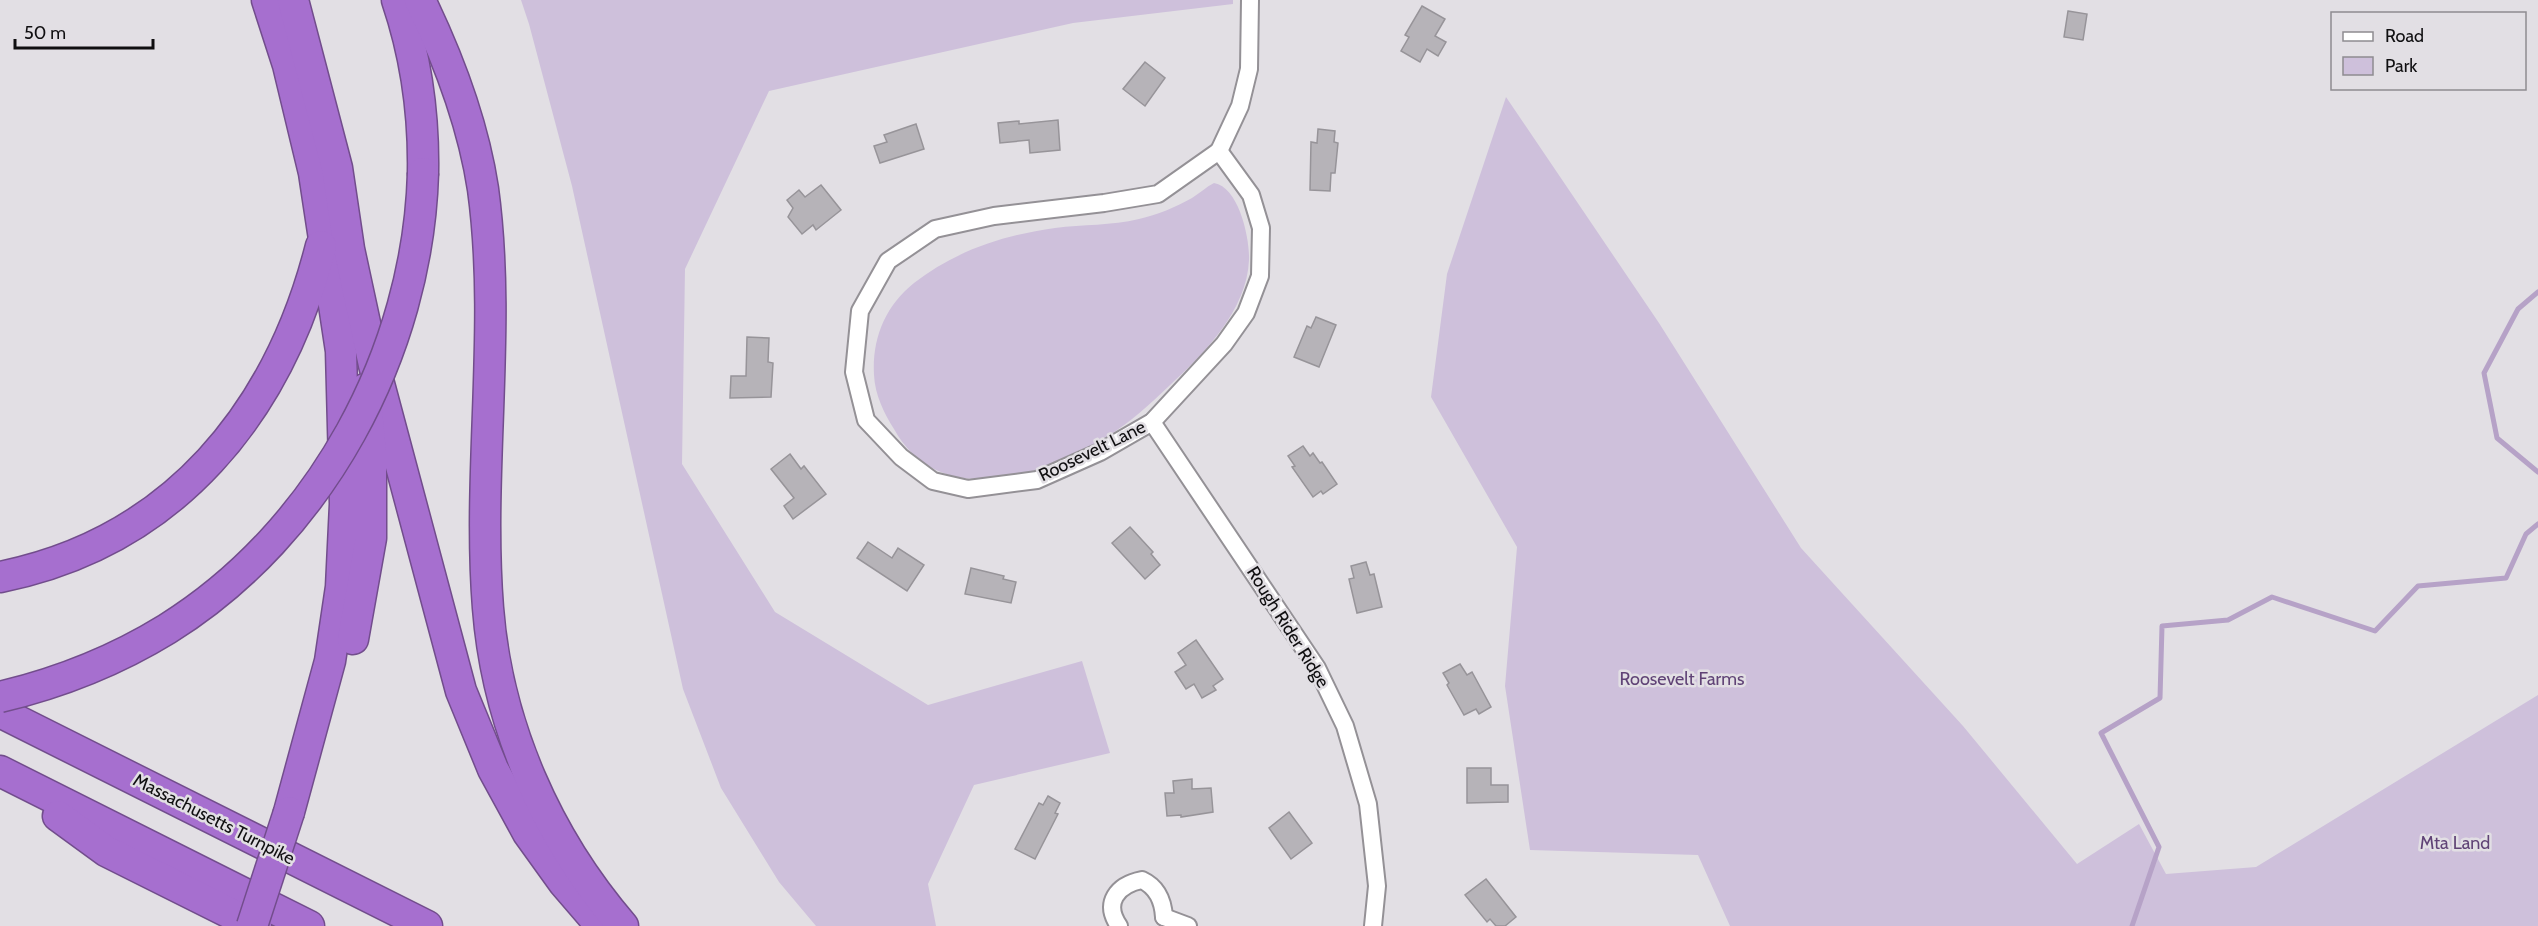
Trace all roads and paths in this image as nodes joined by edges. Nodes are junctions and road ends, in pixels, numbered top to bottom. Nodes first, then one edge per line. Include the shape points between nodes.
1 (267, 0) edge
2 (293, 0) edge
3 (397, 0) edge
4 (420, 0) edge
5 (1250, 0) edge
6 (1219, 151) junction
7 (323, 234) junction
8 (349, 249) junction
9 (1152, 422) junction
10 (0, 577) edge
11 (0, 697) edge
12 (0, 712) edge
13 (0, 772) edge
14 (296, 816) junction
15 (1159, 921) edge
16 (254, 926) edge
17 (272, 926) edge
18 (309, 926) edge
19 (427, 926) edge
20 (601, 926) edge
21 (623, 926) edge
22 (1119, 926) edge
23 (1188, 926) edge
24 (1373, 926) edge

1 - 7 highway via 312,162
2 - 8 highway via 337,168
3 - 11 highway, bridge via 418,88 423,138 421,214 414,261 393,337 352,430 292,517 234,577 168,629 80,673
4 - 21 highway via 463,103 485,210 490,289 487,586 496,661 514,732 538,797 576,864
5 - 6 street, Roosevelt Lane via 1249,69 1240,106
6 - 9 street, Roosevelt Lane via 1251,195 1261,228 1260,276 1246,313 1224,344
6 - 9 street, Roosevelt Lane via 1158,194 994,216 935,229 888,261 860,311 854,372 866,420 901,457 933,481 968,489 1037,480 1100,452
7 - 10 highway via 310,285 280,359 255,404 210,463 155,510 99,544 60,561
7 - 14 highway via 341,351 345,504 341,587 332,650
8 - 14 highway via 371,452 370,538 336,712
8 - 20 highway via 385,407 467,708 493,769 528,832
9 - 24 street, Rough Rider Ridge via 1317,668 1345,726 1368,804 1377,886
12 - 19 highway, Massachusetts Turnpike
13 - 16 highway via 106,851
13 - 18 highway
14 - 16 highway, bridge
14 - 17 highway
15 - 22 street via 1160,898 1154,887 1142,880 1117,891 1111,910
15 - 23 street

